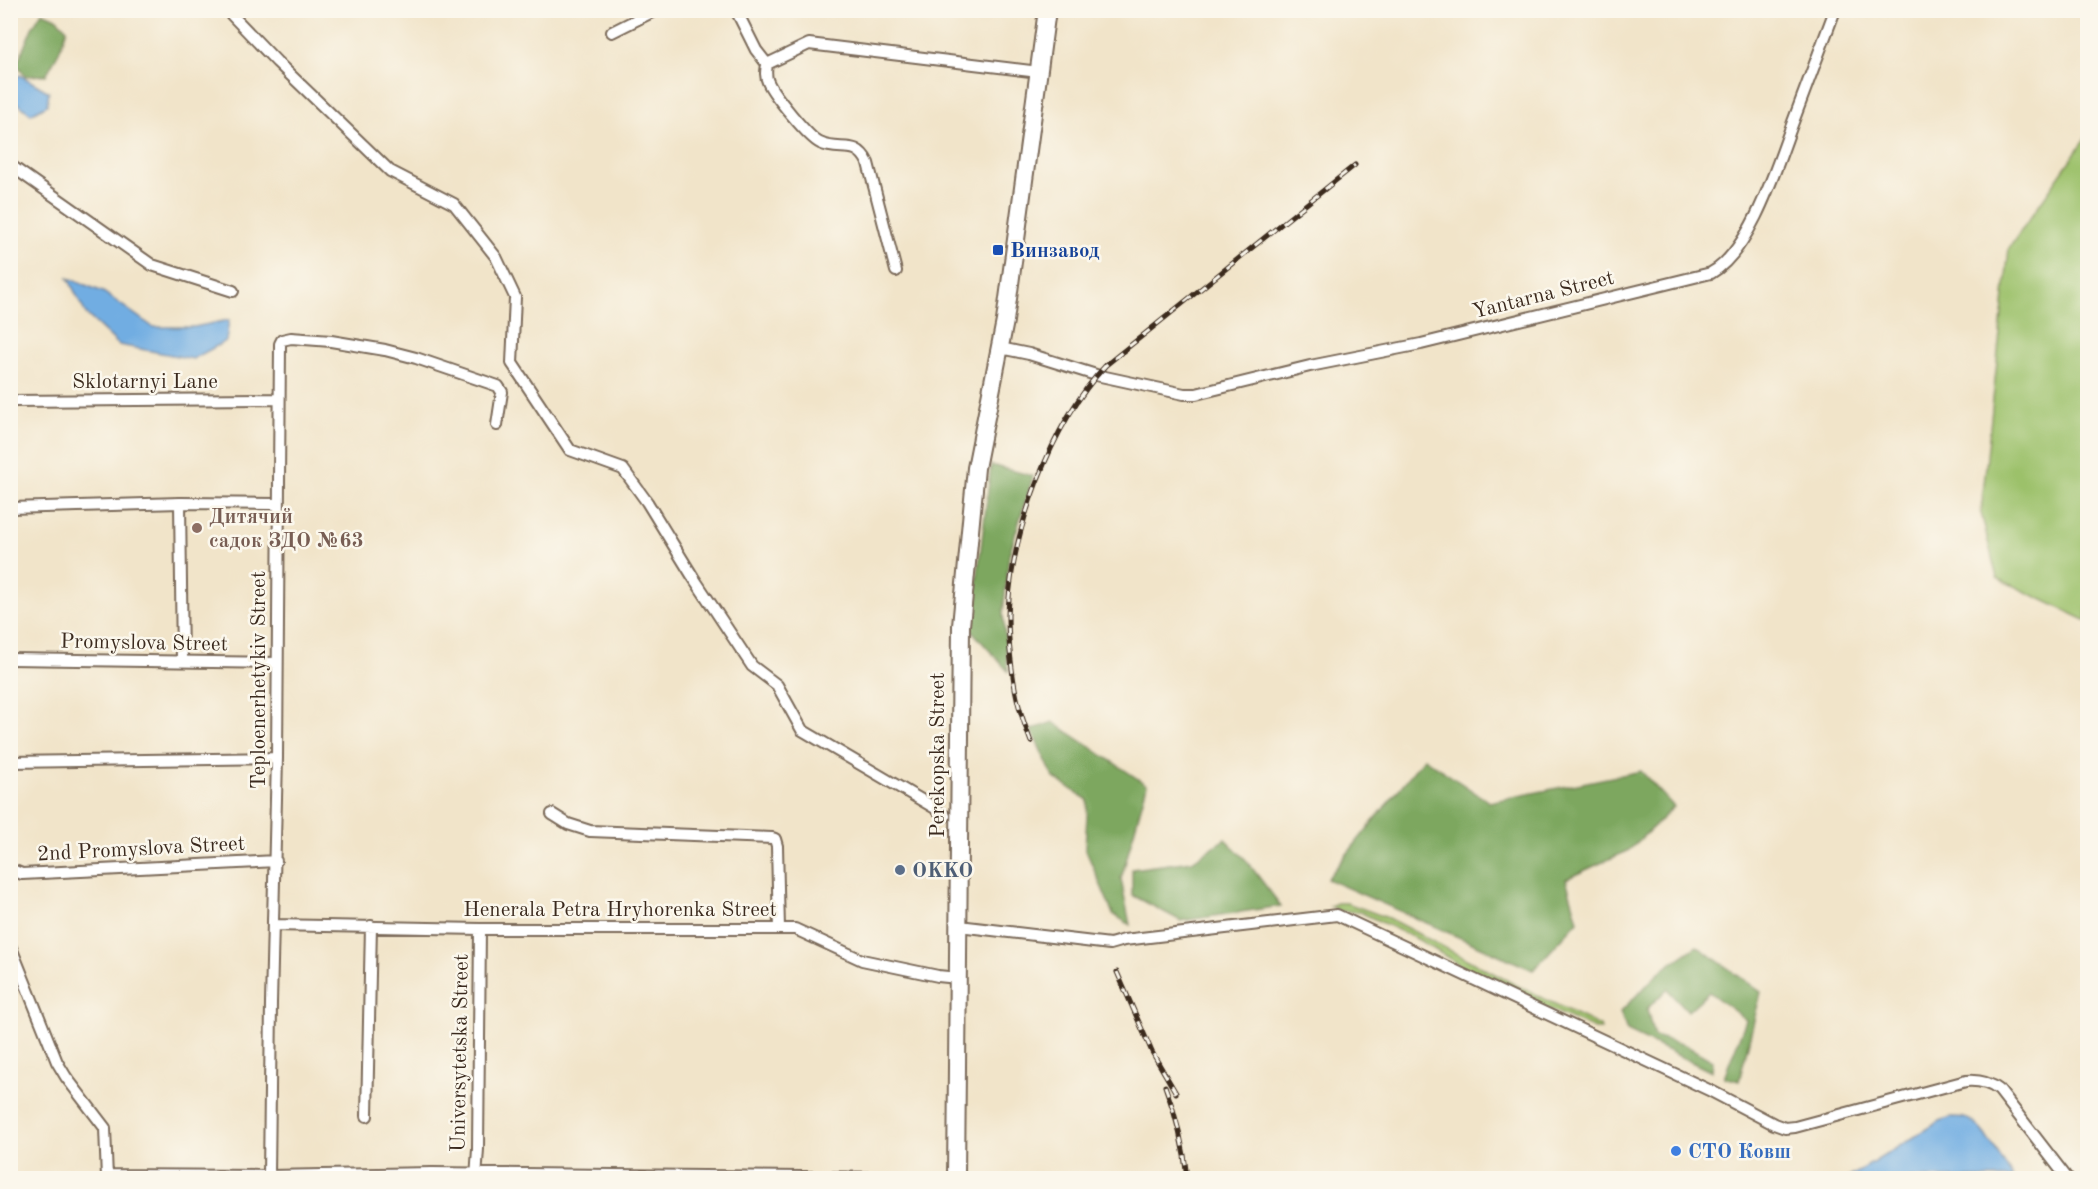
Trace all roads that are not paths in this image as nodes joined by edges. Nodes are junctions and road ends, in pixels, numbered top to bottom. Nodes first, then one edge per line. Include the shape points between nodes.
1 (227, 10) edge
2 (656, 10) edge
3 (736, 10) edge
4 (1047, 10) edge
5 (1835, 10) edge
6 (612, 32) dead end
7 (767, 64) junction
8 (1039, 72) junction
9 (10, 165) edge
10 (896, 271) dead end
11 (234, 291) dead end
12 (1000, 348) junction
13 (279, 399) junction
14 (10, 401) edge
15 (497, 425) dead end
16 (180, 503) junction
17 (278, 504) junction
18 (10, 508) edge
19 (10, 659) edge
20 (182, 662) junction
21 (278, 663) junction
22 (277, 758) junction
23 (10, 762) edge
24 (552, 814) dead end
25 (945, 816) dead end
26 (276, 861) junction
27 (10, 869) edge
28 (273, 925) junction
29 (371, 926) junction
30 (959, 926) junction
31 (480, 928) junction
32 (779, 929) junction
33 (10, 945) edge
34 (958, 978) junction
35 (367, 1116) dead end
36 (269, 1176) junction
37 (476, 1176) edge
38 (107, 1177) edge
39 (679, 1177) edge
40 (891, 1179) edge
41 (956, 1179) edge
42 (2067, 1179) edge

1 - 25 street via 390,171 454,204 490,249 515,297 512,363 570,450 623,469 752,666 777,685 802,730
2 - 6 street
3 - 7 street
4 - 8 main road, Perekopska Street
5 - 12 street, Yantarna Street via 1761,205 1729,259 1711,273 1196,394 1096,375
7 - 8 street via 809,44
7 - 10 street via 765,73 773,92 818,143 833,148 853,147 863,153
8 - 12 main road, Perekopska Street
9 - 11 street via 152,265
12 - 30 main road, Perekopska Street via 978,460 961,626
13 - 14 street, Sklotarnyi Lane
13 - 15 street, Teploenerhetykiv Street via 282,340 331,341 416,358 498,386 502,392
13 - 17 street, Teploenerhetykiv Street
16 - 17 street
16 - 18 street
16 - 20 street
17 - 21 street, Teploenerhetykiv Street
19 - 20 street, Promyslova Street
20 - 21 street, Promyslova Street
21 - 22 street, Teploenerhetykiv Street
22 - 23 street
22 - 26 street, Teploenerhetykiv Street
24 - 32 street via 590,831 775,839
26 - 27 street, 2nd Promyslova Street via 22,874
26 - 28 street, Teploenerhetykiv Street
28 - 29 street, Henerala Petra Hryhorenka Street
28 - 36 street, Teploenerhetykiv Street
29 - 31 street, Henerala Petra Hryhorenka Street
29 - 35 street
30 - 34 main road, Perekopska Street
30 - 42 street via 1110,944 1337,915 1785,1128 1966,1082 1992,1084
31 - 32 street, Henerala Petra Hryhorenka Street
31 - 37 street, Universytetska Street
32 - 34 street, Henerala Petra Hryhorenka Street via 800,931 862,960
33 - 38 street via 57,1062 105,1128
34 - 41 main road, Perekopska Street
36 - 37 street via 385,1172
36 - 38 street
37 - 39 street
39 - 40 street

